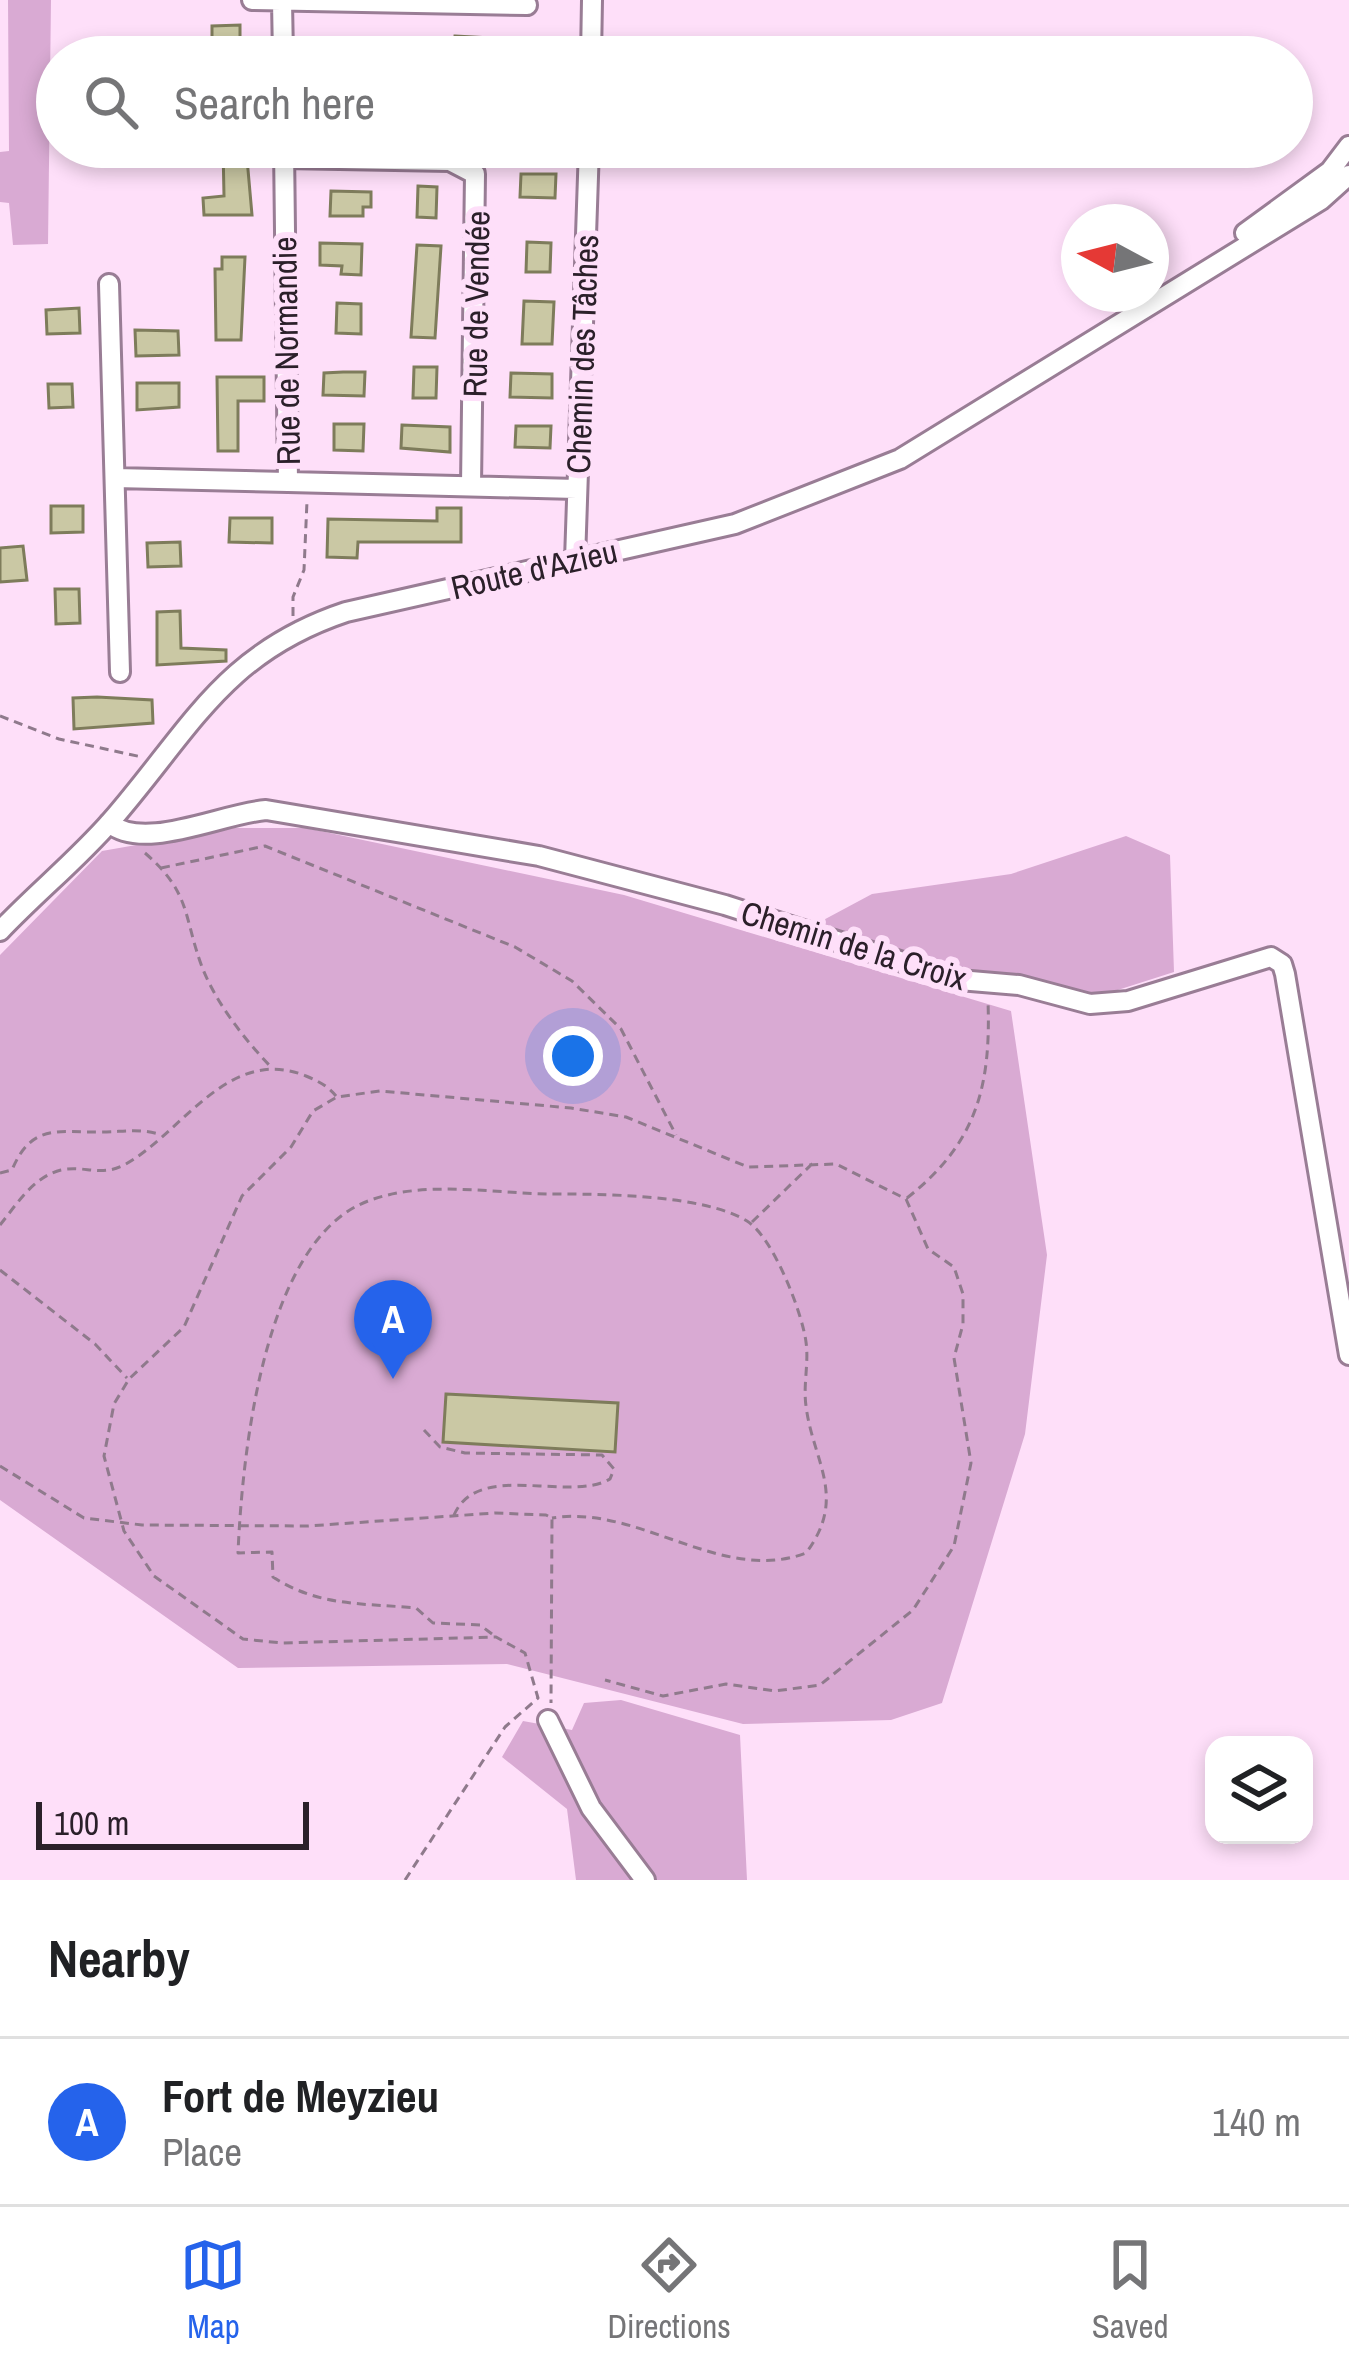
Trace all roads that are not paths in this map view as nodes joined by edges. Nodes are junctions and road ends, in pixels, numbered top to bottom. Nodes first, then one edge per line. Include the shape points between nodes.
1 (252, 0) edge
2 (592, 0) edge
3 (282, 1) edge
4 (382, 1) edge
5 (526, 5) dead end
6 (283, 36) edge
7 (591, 36) edge
8 (1349, 146) edge
9 (285, 168) edge
10 (465, 168) edge
11 (588, 168) edge
12 (1349, 175) edge
13 (109, 284) dead end
14 (1169, 288) edge
15 (1169, 291) edge
16 (1134, 312) edge
17 (115, 478) junction
18 (298, 482) junction
19 (472, 486) junction
20 (577, 489) junction
21 (575, 560) junction
22 (120, 672) dead end
23 (109, 823) junction
24 (0, 931) edge
25 (1349, 1355) edge
26 (550, 1713) road end
27 (645, 1880) edge

1 - 3 street
2 - 7 street
3 - 4 street
3 - 6 street
4 - 5 street
8 - 14 street, Route d'Azieu via 1330,172
9 - 18 street, Rue de Normandie
10 - 19 street, Rue de Vendée via 475,173
11 - 20 street, Chemin des Tâches
12 - 15 street, Route d'Azieu via 1322,200
13 - 17 street
16 - 21 street, Route d'Azieu via 900,459 735,524
17 - 18 street
17 - 22 street
18 - 19 street, Rue de Normandie
19 - 20 street, Rue de Normandie
20 - 21 street, Chemin des Tâches
21 - 23 street, Route d'Azieu via 293,630 218,688
23 - 24 street, Route d'Azieu
23 - 25 street, Chemin de la Croix via 123,835 153,837 266,810 539,856 987,984 1108,1004 1271,957 1282,964
26 - 27 street via 591,1808

